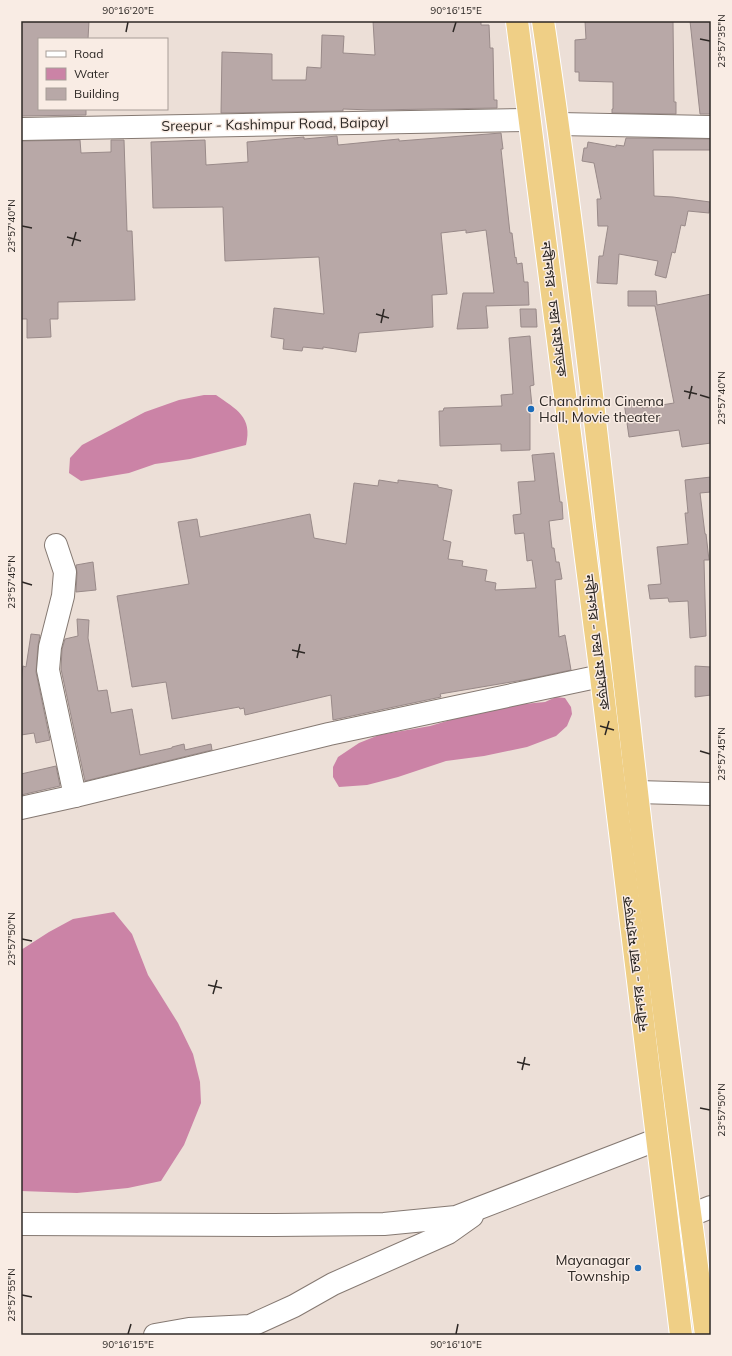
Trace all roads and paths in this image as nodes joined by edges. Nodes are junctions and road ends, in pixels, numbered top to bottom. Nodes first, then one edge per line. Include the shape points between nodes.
1 (517, 21) edge
2 (543, 21) edge
3 (529, 120) junction
4 (559, 124) junction
5 (711, 126) edge
6 (21, 129) edge
7 (56, 545) dead end
8 (601, 676) junction
9 (638, 792) junction
10 (711, 794) edge
11 (75, 796) junction
12 (21, 808) edge
13 (656, 1140) junction
14 (491, 1203) junction
15 (711, 1207) edge
16 (21, 1214) edge
17 (691, 1215) junction
18 (21, 1224) edge
19 (195, 1328) junction
20 (155, 1335) edge
21 (261, 1335) edge
22 (681, 1335) edge
23 (706, 1335) edge

1 - 3 highway, নবীনগর - চন্দ্রা মহাসড়ক
2 - 4 highway, নবীনগর - চন্দ্রা মহাসড়ক
3 - 6 street, Sreepur - Kashimpur Road, Baipayl
3 - 8 highway, নবীনগর - চন্দ্রা মহাসড়ক
4 - 5 street
4 - 9 highway, নবীনগর - চন্দ্রা মহাসড়ক
7 - 11 street via 65,572 63,596 50,647 48,670
8 - 11 street via 329,734
8 - 13 highway, নবীনগর - চন্দ্রা মহাসড়ক
9 - 10 street
9 - 17 highway, নবীনগর - চন্দ্রা মহাসড়ক
11 - 12 street
13 - 14 street
13 - 22 highway, নবীনগর - চন্দ্রা মহাসড়ক
14 - 16 street via 399,1211 282,1216
14 - 18 street via 456,1217 384,1224
14 - 19 street via 448,1233 333,1284 294,1306 250,1326
15 - 17 street
17 - 23 highway, নবীনগর - চন্দ্রা মহাসড়ক
19 - 20 street
19 - 21 street

